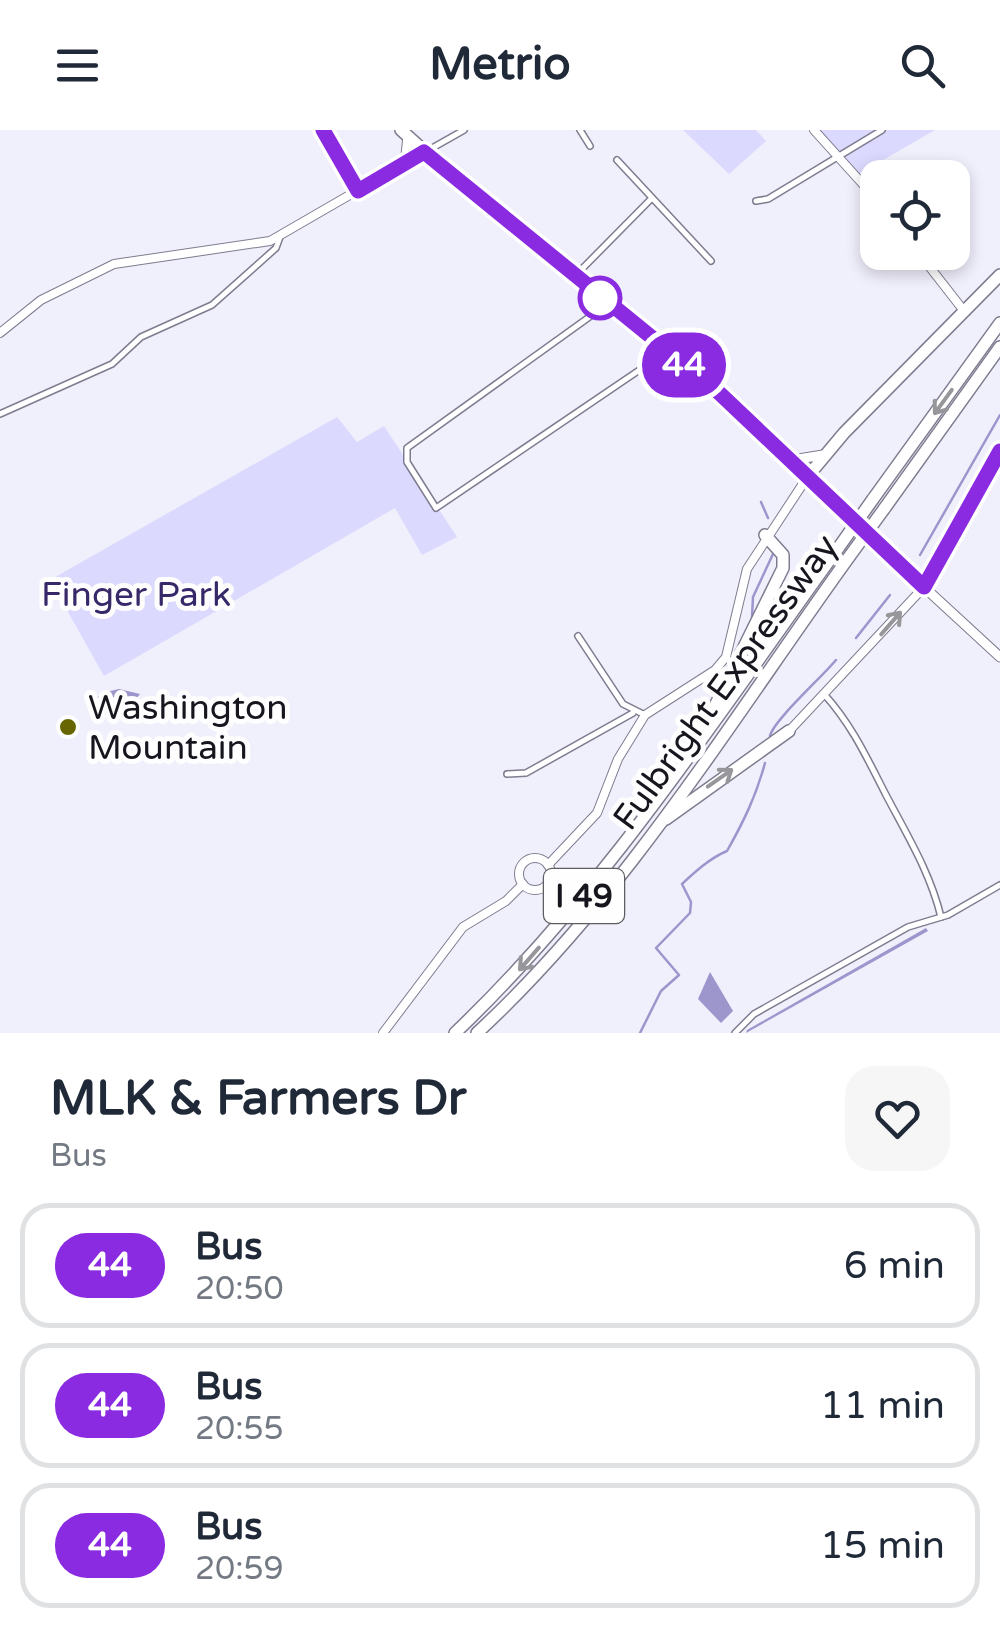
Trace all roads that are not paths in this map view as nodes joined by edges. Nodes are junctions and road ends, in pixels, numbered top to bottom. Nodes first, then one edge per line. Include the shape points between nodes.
1 (464, 130) edge
2 (580, 130) edge
3 (814, 130) edge
4 (882, 130) edge
5 (404, 133) edge
6 (590, 146) dead end
7 (424, 152) junction
8 (840, 155) junction
9 (617, 160) dead end
10 (405, 164) junction
11 (860, 179) edge
12 (652, 198) junction
13 (756, 201) dead end
14 (280, 237) junction
15 (712, 261) dead end
16 (932, 270) edge
17 (1000, 275) edge
18 (574, 278) junction
19 (607, 304) junction
20 (964, 311) junction
21 (1000, 323) edge
22 (0, 333) edge
23 (1000, 347) edge
24 (666, 352) junction
25 (0, 414) edge
26 (1000, 451) edge
27 (824, 455) junction
28 (792, 460) junction
29 (808, 476) junction
30 (765, 535) junction
31 (924, 587) junction
32 (578, 636) dead end
33 (1000, 658) edge
34 (824, 694) junction
35 (633, 713) junction
36 (644, 716) junction
37 (788, 731) joint
38 (696, 744) junction
39 (507, 774) dead end
40 (654, 827) junction
41 (548, 865) junction
42 (524, 884) junction
43 (1000, 885) edge
44 (942, 917) junction
45 (383, 1033) edge
46 (455, 1033) edge
47 (478, 1033) edge
48 (735, 1033) edge

1 - 7 street
2 - 6 street
3 - 8 street
4 - 8 street
5 - 7 highway
5 - 10 main road
7 - 10 street
7 - 18 highway
8 - 11 street
8 - 13 street
9 - 12 street
10 - 14 street
12 - 15 street
12 - 18 street
14 - 22 street via 114,264 41,300
14 - 25 street via 212,306 141,337 112,364
16 - 20 street
17 - 20 highway
18 - 19 highway
19 - 24 highway
19 - 24 street via 411,444 407,462 436,508
20 - 27 highway
21 -> 38 highway, Fulbright Expressway / I 49, bridge
23 - 40 highway, Fulbright Expressway / I 49, bridge
24 - 28 highway
26 - 31 highway
27 - 28 main road
27 - 29 highway
28 - 29 highway
29 - 30 street
29 - 31 highway
30 - 36 street via 743,580 722,664
30 - 38 highway via 783,554 783,568
31 - 33 main road
34 -> 31 street
32 - 35 street
34 - 37 street
34 - 44 street via 876,772 932,881
35 - 36 street
35 - 39 street via 526,773
36 - 41 street via 597,813
40 -> 37 highway
38 -> 46 highway, Fulbright Expressway / I 49 via 578,904
40 - 47 highway, Fulbright Expressway / I 49 via 597,908
41 - 42 street via 546,886
41 - 42 street via 526,861
42 - 45 street via 462,926
43 - 44 street
44 - 48 street via 908,927 754,1014

